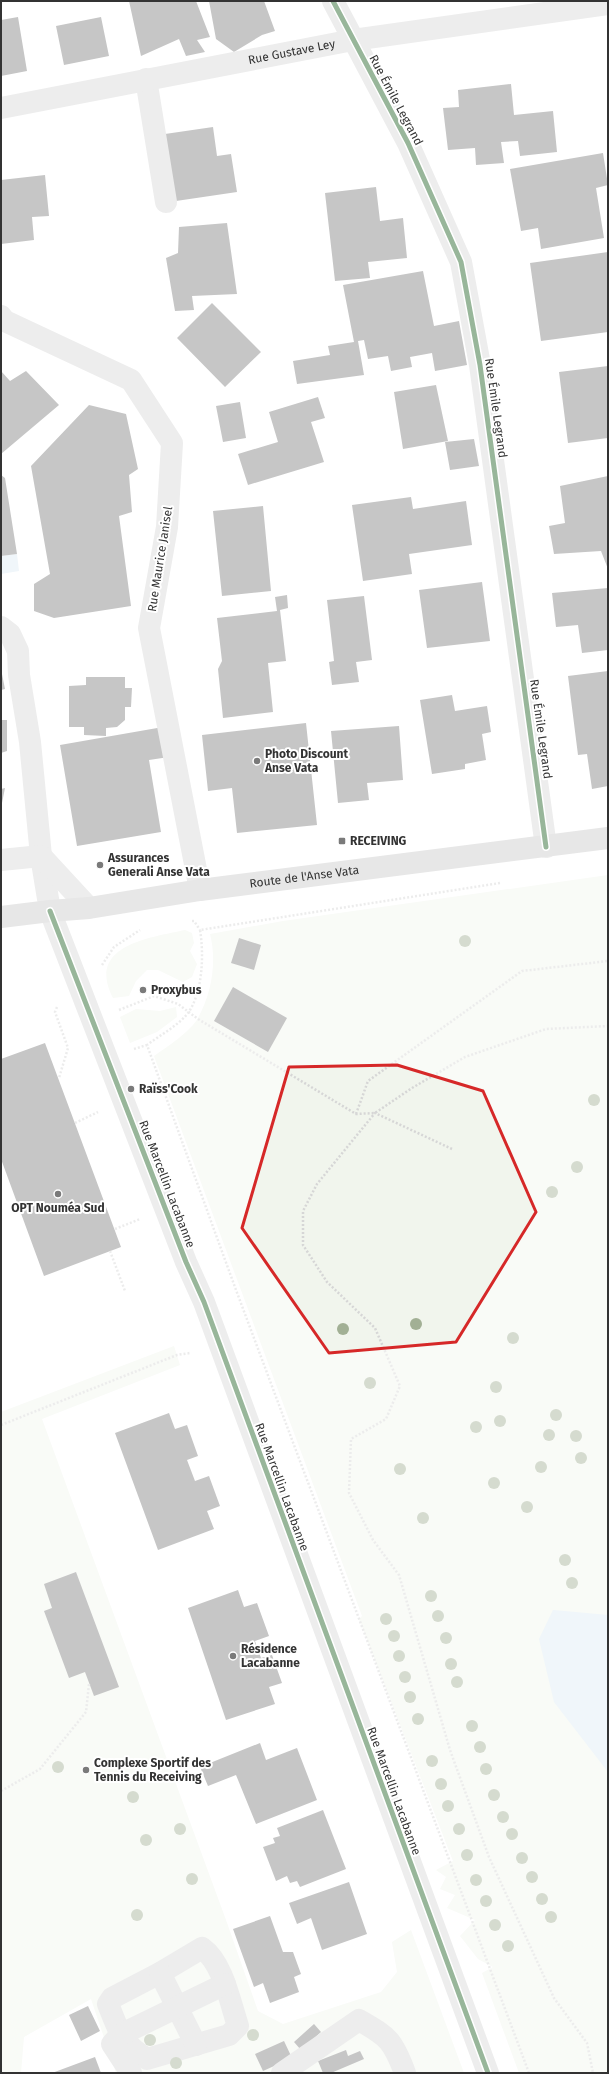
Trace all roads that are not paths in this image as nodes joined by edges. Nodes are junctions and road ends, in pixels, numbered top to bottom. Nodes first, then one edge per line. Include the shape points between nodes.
1 (333, 1) edge
2 (608, 4) edge
3 (353, 40) junction
4 (146, 79) junction
5 (1, 108) edge
6 (166, 202) dead end
7 (1, 316) edge
8 (1, 627) edge
9 (608, 838) edge
10 (546, 846) junction
11 (41, 856) junction
12 (1, 860) edge
13 (200, 890) junction
14 (89, 908) junction
15 (50, 911) junction
16 (1, 917) edge
17 (160, 1973) junction
18 (224, 1984) junction
19 (176, 2007) junction
20 (381, 2033) junction
21 (120, 2034) junction
22 (196, 2045) junction
23 (131, 2073) edge
24 (282, 2073) edge
25 (392, 2073) edge
26 (405, 2073) edge
27 (488, 2073) edge

1 - 3 street, Rue Émile Legrand
2 - 3 street, Rue Gustave Ley
3 - 4 street, Rue Gustave Ley
3 - 10 street, Rue Émile Legrand via 408,143 461,262 480,365
4 - 5 street, Rue Gustave Ley
4 - 6 street
7 - 13 street, Rue Maurice Janisel via 5,321 131,380 172,443 167,527 149,628
8 - 11 street, Rue Marcellin Lacabanne via 10,634 18,651
9 - 10 main road, Route de l'Anse Vata
10 - 13 main road, Route de l'Anse Vata
11 - 12 street
11 - 14 street
11 - 15 street, Rue Marcellin Lacabanne
13 - 14 main road, Route de l'Anse Vata
14 - 15 main road, Route de l'Anse Vata
15 - 16 main road, Route de l'Anse Vata
15 - 27 street, Rue Marcellin Lacabanne via 204,1302
17 - 18 street via 202,1948 211,1954
17 - 19 street
17 - 21 street via 112,1998 108,2004
18 - 19 street
18 - 22 street via 238,2026 229,2035
19 - 21 street
19 - 22 street
20 - 24 street via 359,2020
20 - 25 street via 389,2052
20 - 26 street via 396,2049
21 - 22 street via 131,2049 146,2059
21 - 23 street via 112,2044

